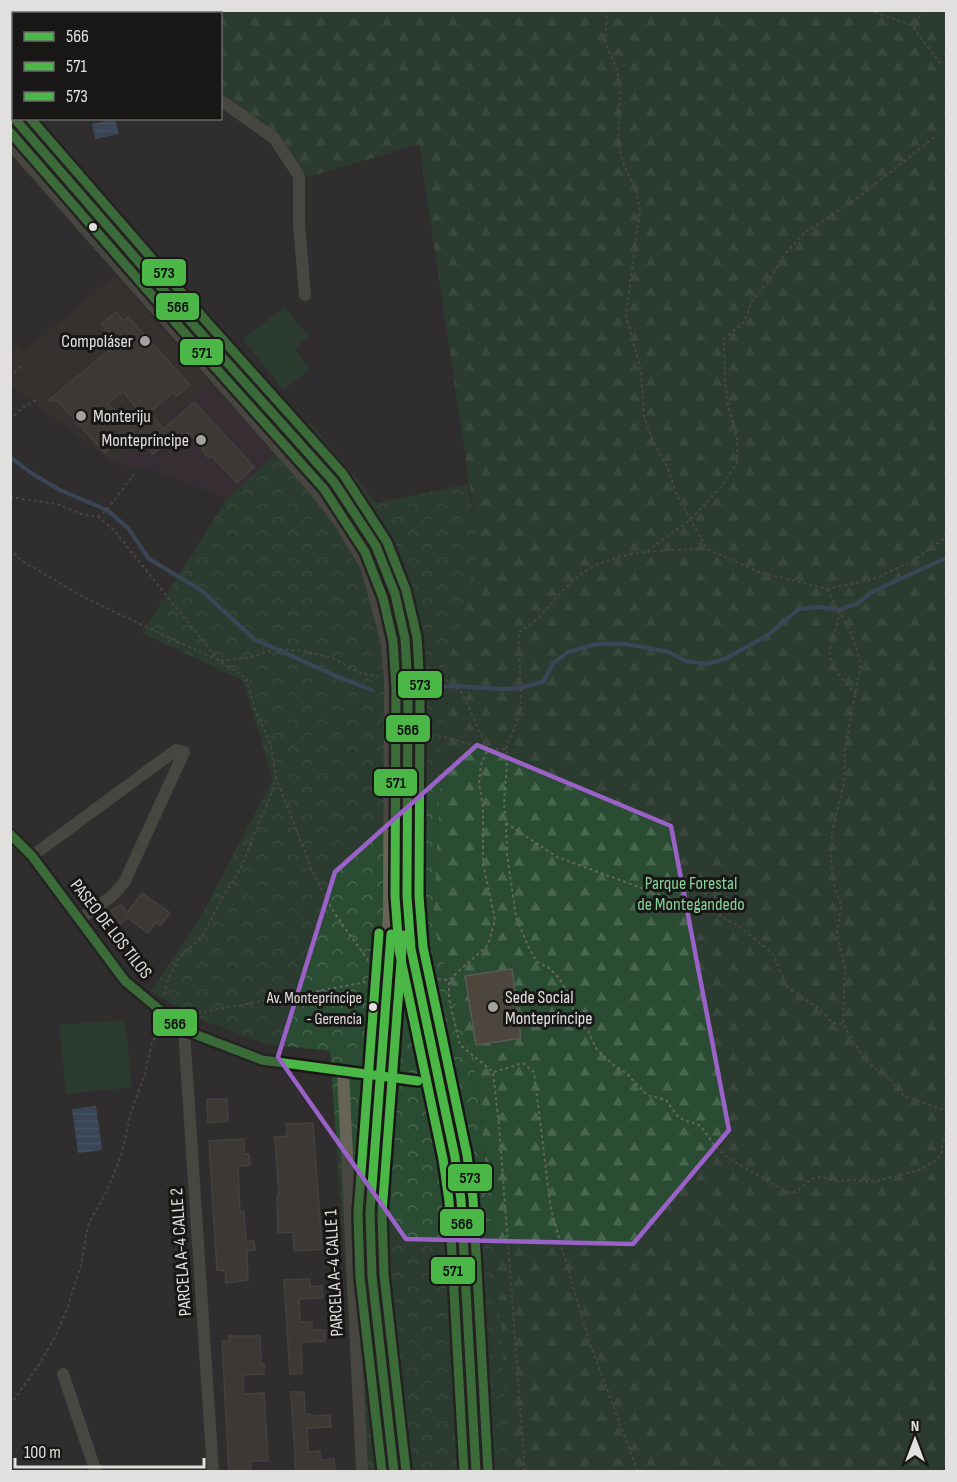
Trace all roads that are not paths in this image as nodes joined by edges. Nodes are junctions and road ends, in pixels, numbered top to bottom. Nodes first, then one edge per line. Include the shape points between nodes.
1 (222, 101) edge
2 (16, 120) edge
3 (10, 139) edge
4 (305, 295) dead end
5 (10, 834) edge
6 (32, 856) junction
7 (80, 919) junction
8 (184, 1030) junction
9 (342, 1072) junction
10 (381, 1077) junction
11 (440, 1083) junction
12 (63, 1374) dead end
13 (96, 1472) edge
14 (213, 1472) edge
15 (362, 1472) edge
16 (393, 1472) edge
17 (476, 1472) edge

1 - 4 street via 274,138 299,176
2 - 11 street via 334,482 376,546 395,594 405,639 411,949
3 - 10 street via 318,489 369,565 389,639 393,680 392,916
5 - 6 street, PASEO DE LOS TILOS
6 - 7 street, PASEO DE LOS TILOS
6 - 7 street via 176,750 184,752 124,883
7 - 8 street, PASEO DE LOS TILOS via 125,981
8 - 9 street, PASEO DE LOS TILOS via 262,1060
8 - 14 street, PARCELA A-4 CALLE 2
9 - 10 street, PASEO DE LOS TILOS
9 - 15 street, PARCELA A-4 CALLE 1
10 - 11 street, PASEO DE LOS TILOS
10 - 16 street via 370,1243
11 - 17 street via 461,1200
12 - 13 street

